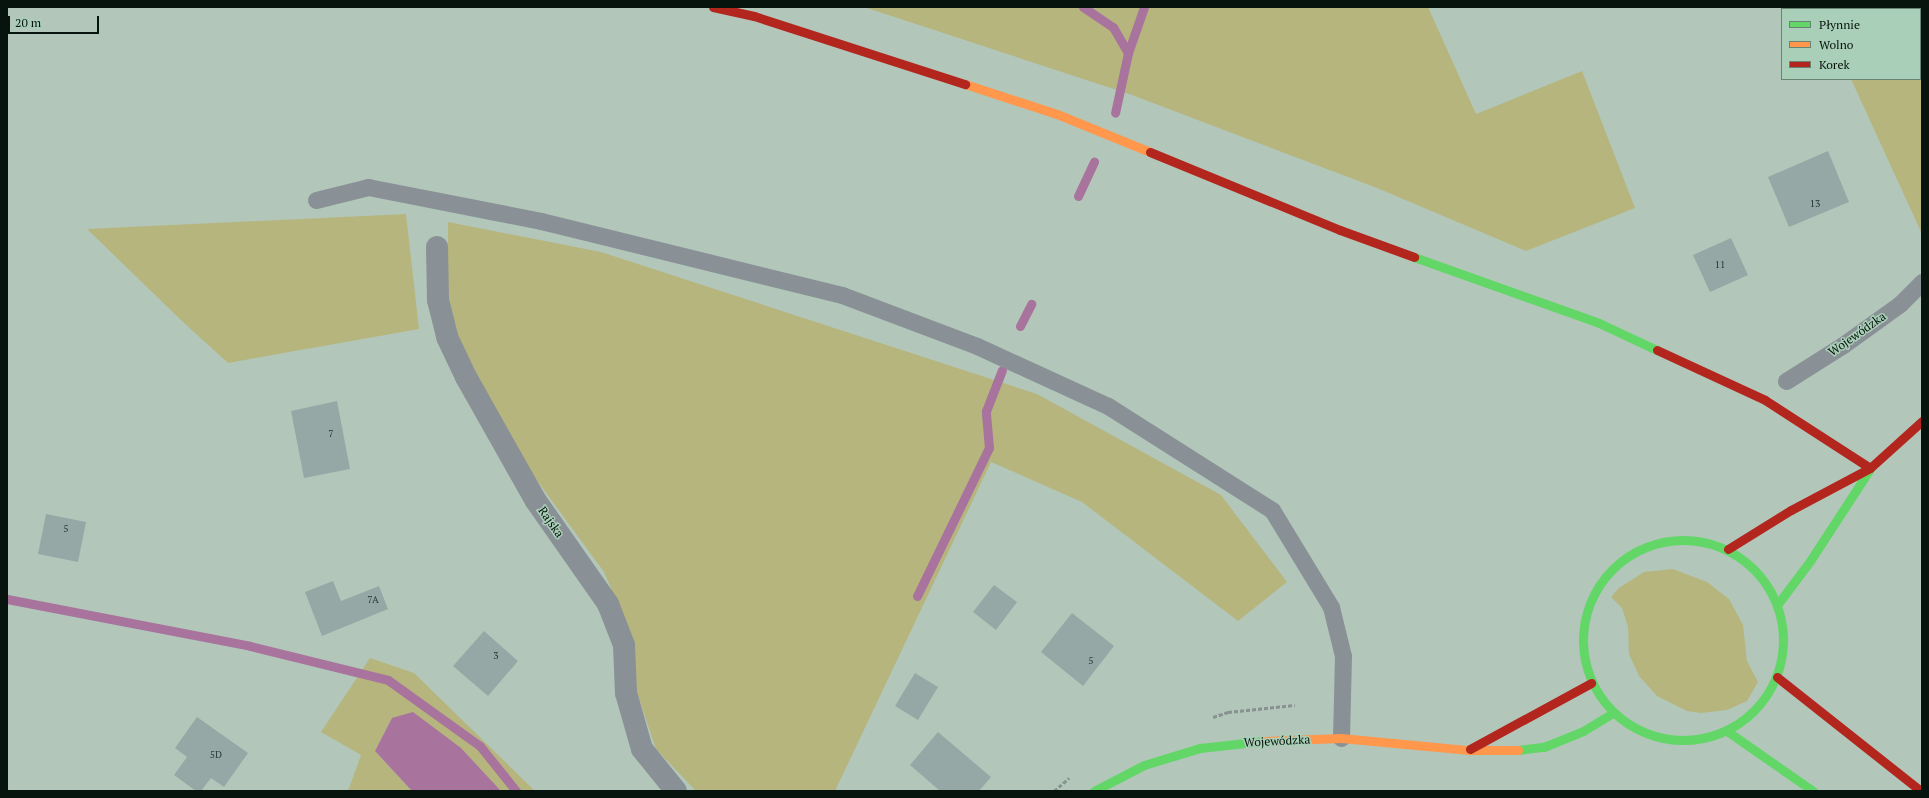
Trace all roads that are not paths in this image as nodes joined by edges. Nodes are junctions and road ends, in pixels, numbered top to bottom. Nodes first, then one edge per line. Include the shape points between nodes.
1 (713, 7) edge
2 (316, 200) dead end
3 (437, 247) dead end
4 (1922, 282) edge
5 (1786, 381) dead end
6 (1922, 421) edge
7 (1870, 468) junction
8 (1728, 549) junction
9 (1777, 605) junction
10 (1777, 677) junction
11 (1591, 683) junction
12 (1613, 713) junction
13 (1727, 731) junction
14 (1341, 738) junction
15 (1468, 750) junction
16 (676, 791) edge
17 (1094, 791) edge
18 (1813, 791) edge
19 (1921, 791) edge

1 - 7 street via 754,16 1057,114 1340,230 1599,323 1765,400
2 - 14 lane via 368,188 541,221 842,295 977,346 1108,406 1272,510 1331,607 1342,656
3 - 16 street, Rajska via 438,300 447,337 466,377 536,501 608,604 624,645 626,694 642,749
4 - 5 lane, Wojewódzka via 1900,304 1850,341
6 - 7 street
7 - 8 street via 1791,510
7 - 9 street via 1810,561
8 - 9 street via 1755,569
8 - 11 street via 1696,540 1663,541 1631,553 1614,566 1599,583 1589,602 1582,629 1583,656
9 - 10 street via 1784,636 1783,657
10 - 13 street via 1757,708
10 - 19 street
11 - 12 street
11 - 15 street
12 - 13 street via 1638,730 1667,739 1698,740
12 - 15 street, Wojewódzka via 1583,731 1544,747 1510,751
13 - 18 street
14 - 15 street, Wojewódzka
14 - 17 street, Wojewódzka via 1255,741 1200,748 1144,765

